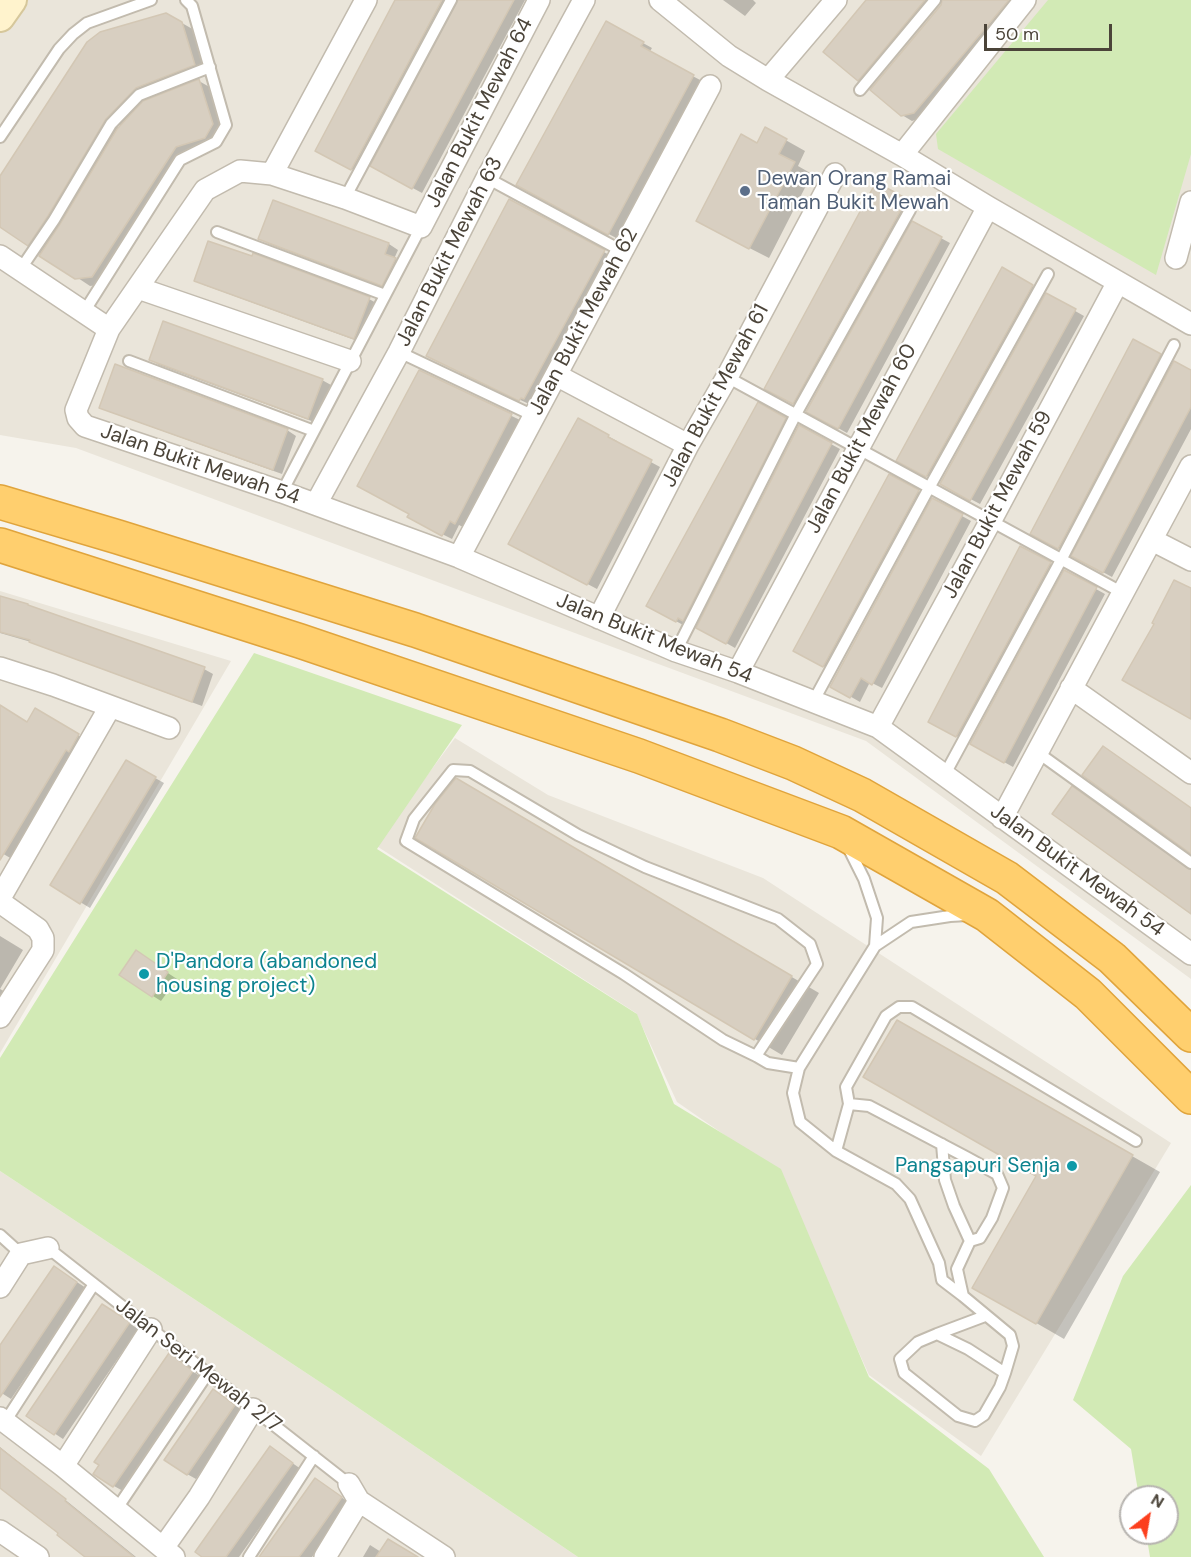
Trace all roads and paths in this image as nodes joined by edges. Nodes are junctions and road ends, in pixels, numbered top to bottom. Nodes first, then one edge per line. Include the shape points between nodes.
1 (12, 0) edge
2 (151, 0) edge
3 (186, 0) edge
4 (366, 0) edge
5 (451, 0) edge
6 (538, 0) edge
7 (584, 0) edge
8 (660, 0) edge
9 (836, 0) edge
10 (935, 0) edge
11 (1025, 0) edge
12 (0, 17) edge
13 (210, 68) junction
14 (768, 80) junction
15 (710, 86) dead end
16 (860, 90) dead end
17 (0, 137) edge
18 (902, 155) junction
19 (272, 174) junction
20 (835, 174) dead end
21 (487, 178) junction
22 (345, 198) junction
23 (1191, 202) edge
24 (988, 207) junction
25 (910, 210) dead end
26 (421, 227) junction
27 (217, 232) dead end
28 (622, 251) junction
29 (0, 256) edge
30 (1176, 258) dead end
31 (20, 270) junction
32 (1048, 274) dead end
33 (1118, 282) junction
34 (138, 288) junction
35 (385, 295) junction
36 (84, 312) junction
37 (1191, 324) edge
38 (110, 330) junction
39 (1174, 345) dead end
40 (399, 352) junction
41 (129, 361) dead end
42 (350, 361) junction
43 (556, 375) junction
44 (727, 376) junction
45 (796, 414) junction
46 (534, 416) junction
47 (314, 430) junction
48 (688, 445) junction
49 (857, 448) junction
50 (1191, 466) edge
51 (928, 488) junction
52 (282, 492) junction
53 (0, 502) edge
54 (316, 504) junction
55 (990, 522) junction
56 (1152, 540) junction
57 (0, 545) edge
58 (459, 557) junction
59 (1061, 560) junction
60 (1191, 560) edge
61 (1123, 593) junction
62 (599, 618) junction
63 (676, 651) junction
64 (0, 668) edge
65 (738, 672) junction
66 (1071, 688) junction
67 (813, 702) junction
68 (110, 706) junction
69 (169, 728) dead end
70 (878, 728) junction
71 (1037, 752) junction
72 (1191, 773) edge
73 (944, 776) junction
74 (1002, 818) junction
75 (841, 832) junction
76 (1191, 863) edge
77 (0, 900) edge
78 (987, 915) junction
79 (875, 946) junction
80 (1191, 954) edge
81 (0, 1017) edge
82 (1191, 1035) edge
83 (756, 1056) junction
84 (799, 1068) junction
85 (1191, 1097) edge
86 (849, 1104) junction
87 (1137, 1141) dead end
88 (942, 1144) junction
89 (836, 1151) junction
90 (0, 1235) edge
91 (970, 1241) junction
92 (48, 1248) joint
93 (21, 1254) junction
94 (94, 1284) junction
95 (0, 1287) edge
96 (963, 1296) junction
97 (985, 1316) junction
98 (151, 1329) junction
99 (938, 1334) junction
100 (208, 1373) junction
101 (1005, 1373) junction
102 (253, 1409) junction
103 (3, 1420) edge
104 (314, 1456) junction
105 (63, 1466) junction
106 (354, 1492) junction
107 (116, 1510) junction
108 (0, 1531) edge
109 (421, 1551) edge
110 (169, 1552) edge
111 (28, 1554) edge
112 (249, 1557) edge
113 (325, 1557) edge
114 (444, 1557) edge

1 - 12 street
2 - 17 lane via 87,23 74,34 59,49
3 - 13 lane via 192,6
4 - 19 street
5 - 22 lane
6 - 26 street, Jalan Bukit Mewah 64
7 - 21 street, Jalan Bukit Mewah 63
8 - 14 street via 729,56
9 - 14 street
10 - 16 lane
11 - 18 street
13 - 31 lane via 140,95 111,124
13 - 36 lane via 226,125 216,142 180,160
14 - 18 street
15 - 28 street, Jalan Bukit Mewah 62
18 - 24 street
19 - 22 street
19 - 34 street via 240,171 205,190
20 - 44 street, Jalan Bukit Mewah 61
21 - 28 lane
21 - 40 street, Jalan Bukit Mewah 63
22 - 26 street
23 - 30 street
24 - 33 street
24 - 49 street, Jalan Bukit Mewah 60
25 - 45 lane
26 - 35 lane
27 - 35 lane
28 - 43 street, Jalan Bukit Mewah 62
29 - 31 street
31 - 36 street
32 - 51 lane
33 - 37 street
33 - 55 street, Jalan Bukit Mewah 59
34 - 38 street
34 - 42 street
35 - 42 lane
36 - 38 street
38 - 52 street, Jalan Bukit Mewah 54 via 76,410 85,426
39 - 59 lane
40 - 46 lane
40 - 54 street, Jalan Bukit Mewah 63
41 - 47 lane
42 - 47 lane
43 - 46 street, Jalan Bukit Mewah 62
43 - 48 street
44 - 45 lane
44 - 48 street, Jalan Bukit Mewah 61
45 - 49 lane
45 - 63 lane
46 - 58 street, Jalan Bukit Mewah 62
47 - 52 lane
48 - 62 street, Jalan Bukit Mewah 61
49 - 51 lane
49 - 65 street, Jalan Bukit Mewah 60
50 - 56 street
51 - 55 lane
51 - 67 lane
52 - 54 street, Jalan Bukit Mewah 54
53 - 82 highway via 415,630 793,763 862,795 1007,878 1112,958
54 - 58 street, Jalan Bukit Mewah 54
55 - 59 lane
55 - 70 street, Jalan Bukit Mewah 59
56 - 60 street
56 - 61 street
57 - 75 highway via 323,648 639,756
58 - 62 street, Jalan Bukit Mewah 54
59 - 61 lane
59 - 73 lane
61 - 66 street
62 - 63 street, Jalan Bukit Mewah 54
63 - 65 street, Jalan Bukit Mewah 54
64 - 68 street
65 - 67 street, Jalan Bukit Mewah 54
66 - 71 street
66 - 72 street
67 - 70 street, Jalan Bukit Mewah 54
68 - 69 street
68 - 77 street
70 - 73 street, Jalan Bukit Mewah 54
71 - 74 street
71 - 76 lane
73 - 74 street, Jalan Bukit Mewah 54
74 - 80 street, Jalan Bukit Mewah 54
75 - 78 highway
75 - 79 lane via 878,918
77 - 81 street via 38,929 43,938 43,950
78 - 79 lane via 911,922
78 - 85 highway via 1088,994
79 - 84 lane
83 - 83 lane via 723,1040 624,974 406,841 414,819 453,770 470,771 578,835 645,867 778,919 810,944 817,964
83 - 84 lane via 768,1063
84 - 89 lane via 793,1093 800,1122
86 - 87 lane via 846,1087 886,1016 899,1006 912,1007
86 - 88 lane via 869,1106
86 - 89 lane
88 - 91 lane via 945,1180
88 - 91 lane via 997,1174 1003,1188 980,1238
89 - 96 lane via 896,1184 910,1199 939,1263 942,1280
90 - 93 lane
91 - 96 lane via 957,1269
92 - 93 street
92 - 94 lane, Jalan Seri Mewah 2/7
93 - 95 street
94 - 98 lane, Jalan Seri Mewah 2/7
94 - 103 lane
96 - 97 lane
97 - 99 lane
97 - 101 lane via 1010,1335 1013,1346
98 - 100 lane, Jalan Seri Mewah 2/7
98 - 105 street
99 - 101 lane
99 - 101 lane via 918,1342 900,1359 904,1373 958,1416 975,1421 984,1415
100 - 102 lane, Jalan Seri Mewah 2/7
100 - 107 lane
102 - 104 lane, Jalan Seri Mewah 2/7
102 - 110 street
103 - 105 street
104 - 106 lane, Jalan Seri Mewah 2/7
104 - 112 lane
105 - 107 street
106 - 109 street
106 - 113 street
107 - 110 street
108 - 111 street
109 - 114 street

